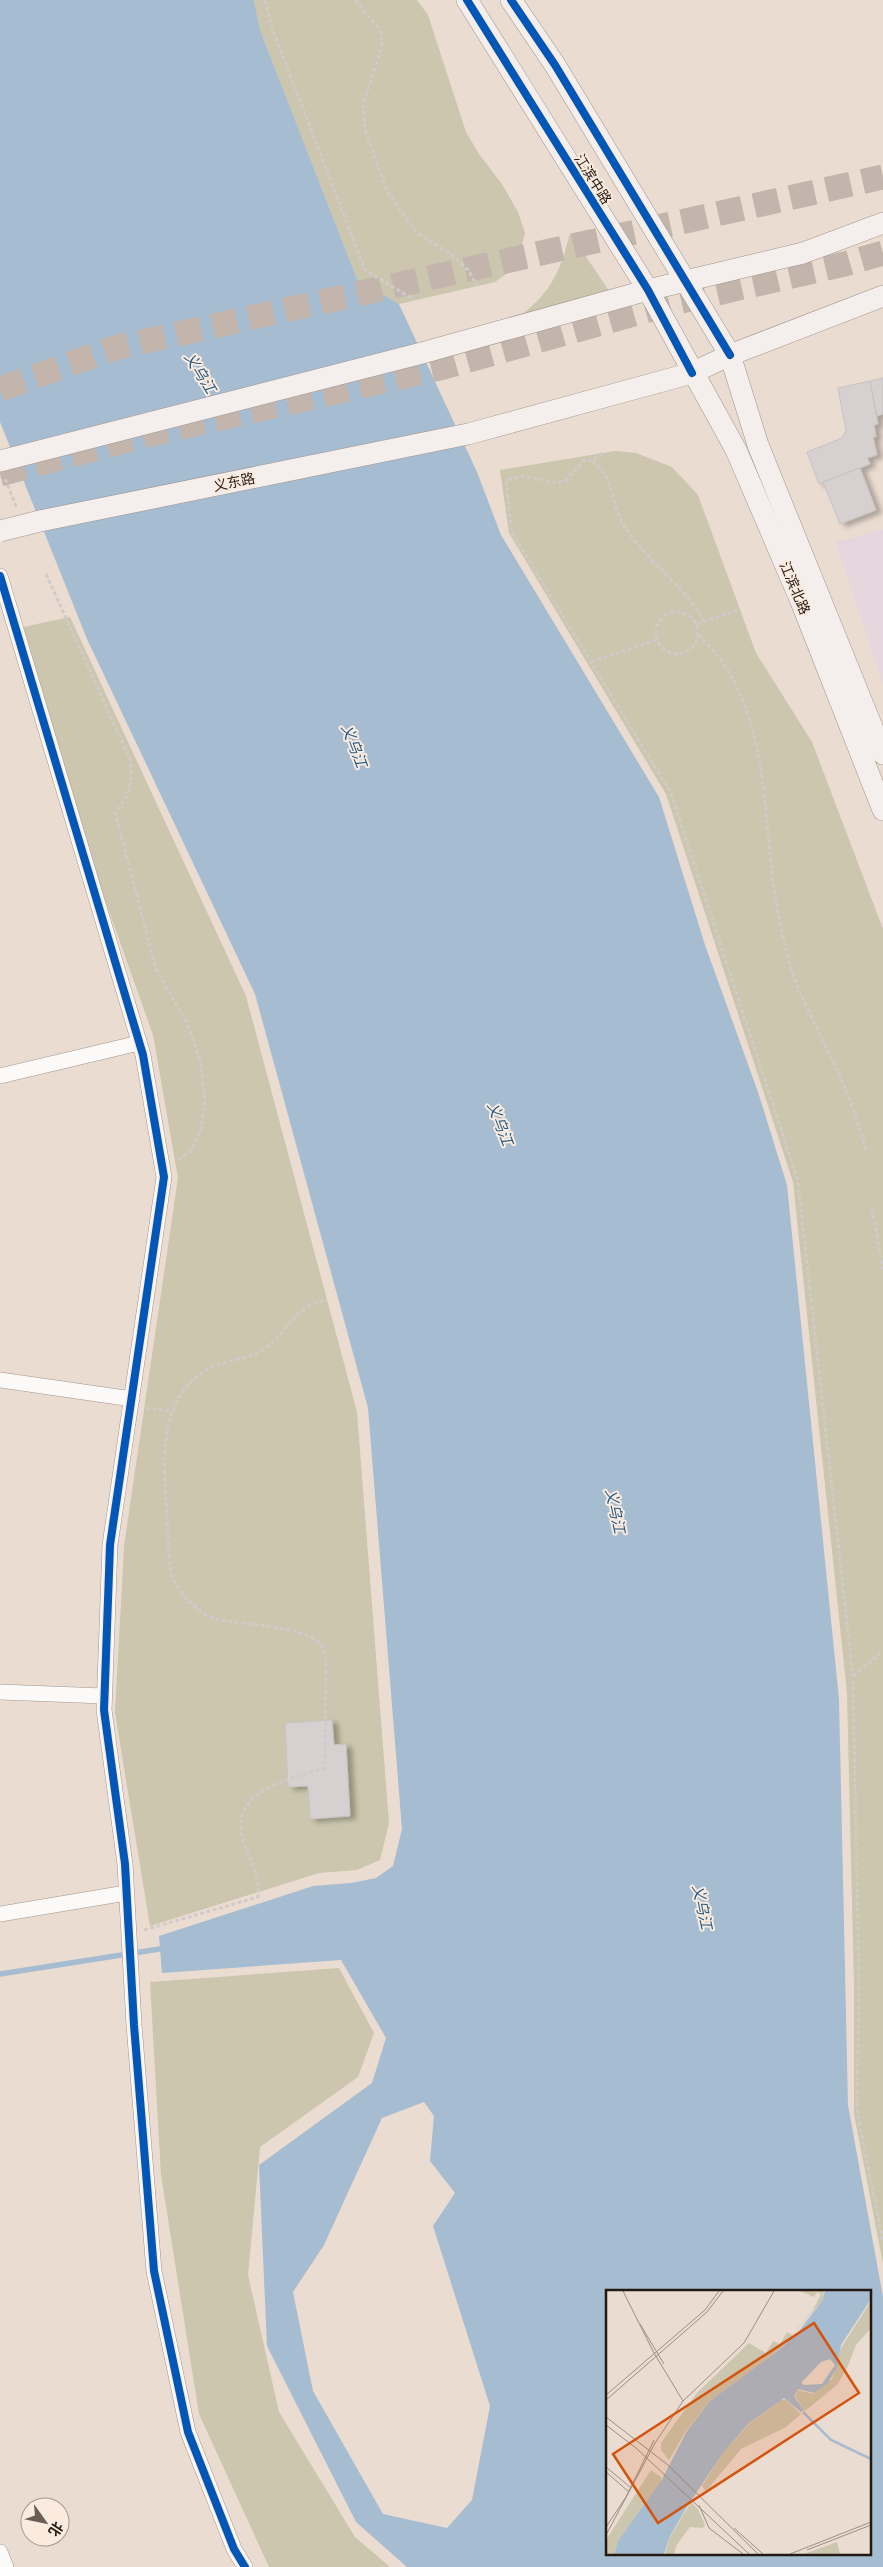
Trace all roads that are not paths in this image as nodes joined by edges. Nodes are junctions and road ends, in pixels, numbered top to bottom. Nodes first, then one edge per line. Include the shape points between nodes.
1 (467, 0) edge
2 (510, 0) edge
3 (883, 223) edge
4 (685, 281) junction
5 (648, 290) junction
6 (883, 296) edge
7 (730, 356) junction
8 (692, 373) junction
9 (1, 466) edge
10 (0, 531) edge
11 (0, 576) edge
12 (883, 754) edge
13 (883, 810) edge
14 (139, 1042) junction
15 (0, 1076) edge
16 (0, 1380) edge
17 (132, 1399) junction
18 (0, 1692) edge
19 (104, 1696) junction
20 (126, 1893) junction
21 (0, 1914) edge
22 (0, 2552) edge
23 (6, 2567) edge
24 (245, 2567) edge

1 - 5 main road, 江滨中路
2 - 4 main road, 江滨中路 via 555,65
3 - 4 main road via 803,253
4 - 5 main road
4 - 7 main road, 江滨中路
5 - 8 main road, 江滨中路
5 - 9 main road
6 - 7 main road, 义东路
7 - 8 main road, 义东路
7 - 12 main road, 江滨北路 via 758,445
8 - 10 main road, 义东路, bridge via 468,434
8 - 13 main road, 江滨北路 via 736,450 800,599
11 - 14 street
14 - 15 street
14 - 17 street via 164,1177
16 - 17 street
17 - 19 street via 110,1545
18 - 19 street
19 - 20 street
20 - 21 street
20 - 24 street via 154,2271 188,2432 234,2549
22 - 23 street

